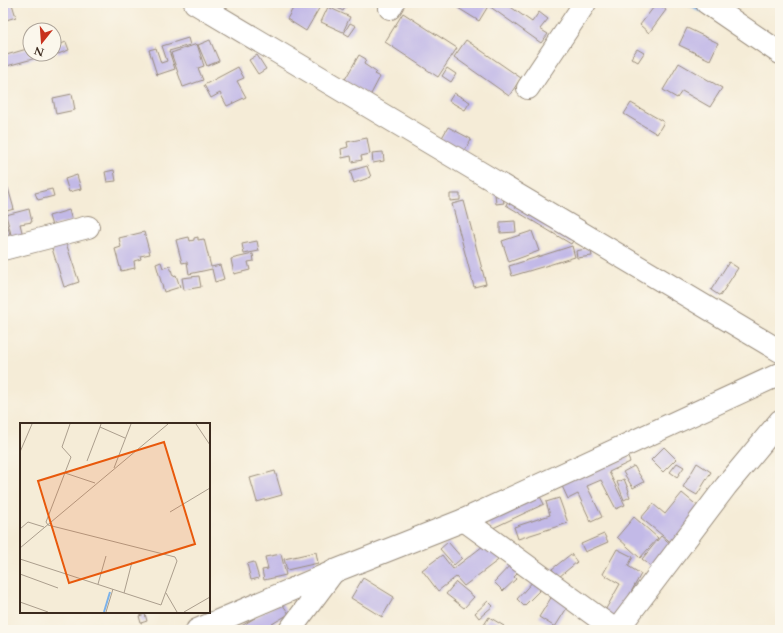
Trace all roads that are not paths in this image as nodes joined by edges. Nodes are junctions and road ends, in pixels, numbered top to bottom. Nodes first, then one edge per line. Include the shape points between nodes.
1 (195, 3) edge
2 (585, 3) edge
3 (707, 3) edge
4 (780, 53) edge
5 (528, 88) dead end
6 (88, 227) dead end
7 (3, 248) edge
8 (780, 351) edge
9 (780, 374) edge
10 (780, 421) edge
11 (464, 520) junction
12 (335, 570) junction
13 (197, 630) edge
14 (290, 630) edge
15 (616, 630) edge

1 - 8 street
2 - 5 street
3 - 4 street
6 - 7 street
9 - 11 street
10 - 15 street via 726,486
11 - 12 street
11 - 15 street
12 - 13 street
12 - 14 street

